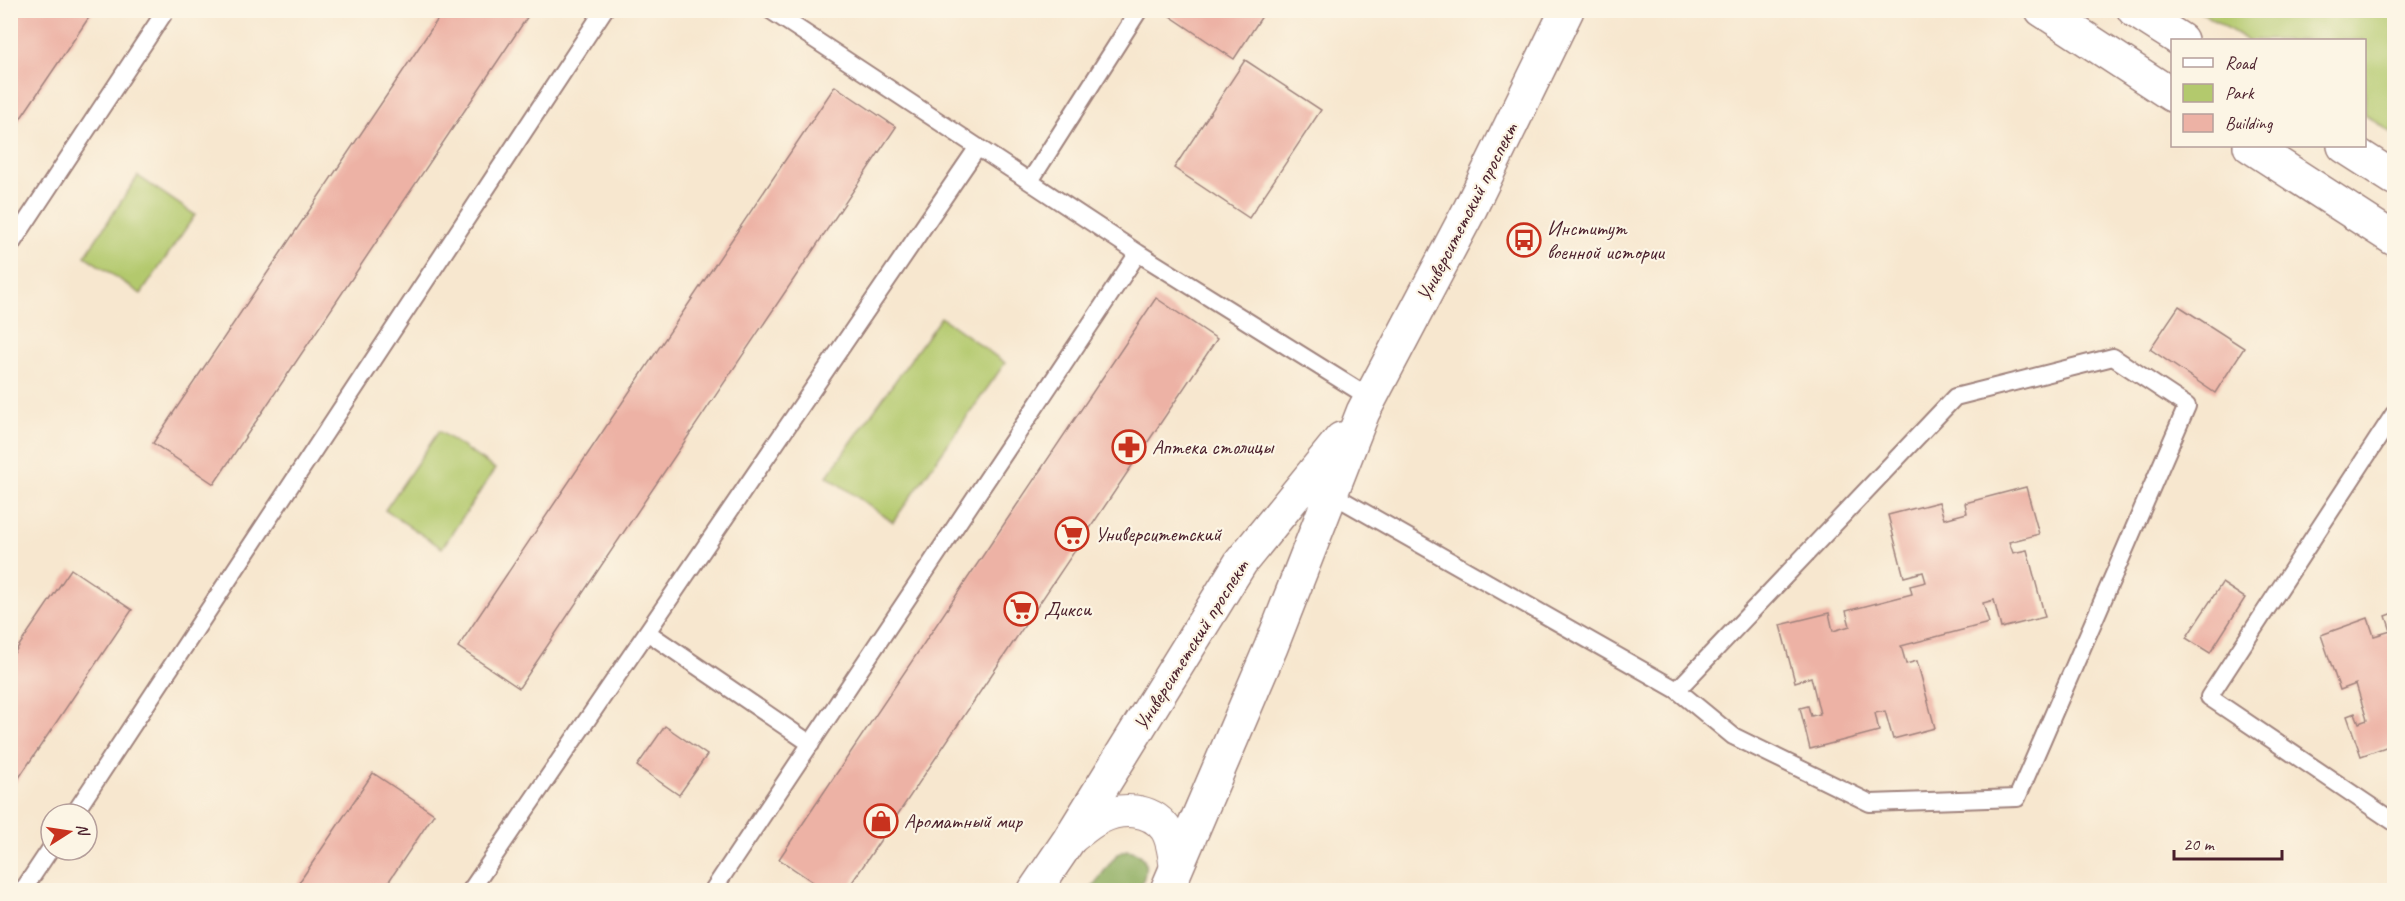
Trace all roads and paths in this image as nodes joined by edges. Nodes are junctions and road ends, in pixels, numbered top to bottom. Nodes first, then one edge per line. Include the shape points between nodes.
1 (166, 10) edge
2 (604, 10) edge
3 (770, 10) edge
4 (1139, 10) edge
5 (1567, 10) edge
6 (2043, 10) edge
7 (2134, 10) edge
8 (2179, 39) edge
9 (2171, 94) edge
10 (978, 147) junction
11 (2252, 147) edge
12 (2346, 147) edge
13 (2394, 178) edge
14 (1030, 181) junction
15 (2394, 239) edge
16 (10, 246) edge
17 (1138, 252) junction
18 (1367, 405) junction
19 (2394, 414) edge
20 (1330, 493) junction
21 (647, 632) junction
22 (1677, 690) junction
23 (810, 744) junction
24 (82, 802) edge
25 (2394, 822) edge
26 (1069, 840) junction
27 (42, 862) edge
28 (1171, 880) edge
29 (23, 891) edge
30 (471, 891) edge
31 (713, 891) edge
32 (1035, 891) edge

1 - 16 lane
2 - 24 lane
3 - 10 lane
4 - 14 lane
5 - 18 main road, Университетский проспект via 1470,209
6 - 9 main road
7 - 8 main road
10 - 14 lane
10 - 21 lane
11 - 15 main road
12 - 13 main road
14 - 17 lane
17 - 18 lane
17 - 23 lane
18 - 20 main road, Университетский проспект
18 - 26 main road, Университетский проспект via 1241,562
19 - 25 lane via 2209,697
20 - 22 lane
20 - 28 main road, Университетский проспект via 1271,647
21 - 23 lane
21 - 30 lane
22 - 22 lane via 1733,736 1870,802 2017,798 2187,406 2113,357 1955,397
23 - 31 lane
26 - 28 street via 1101,817 1127,810 1149,814 1165,828 1173,847
26 - 32 main road, Университетский проспект
27 - 29 lane

